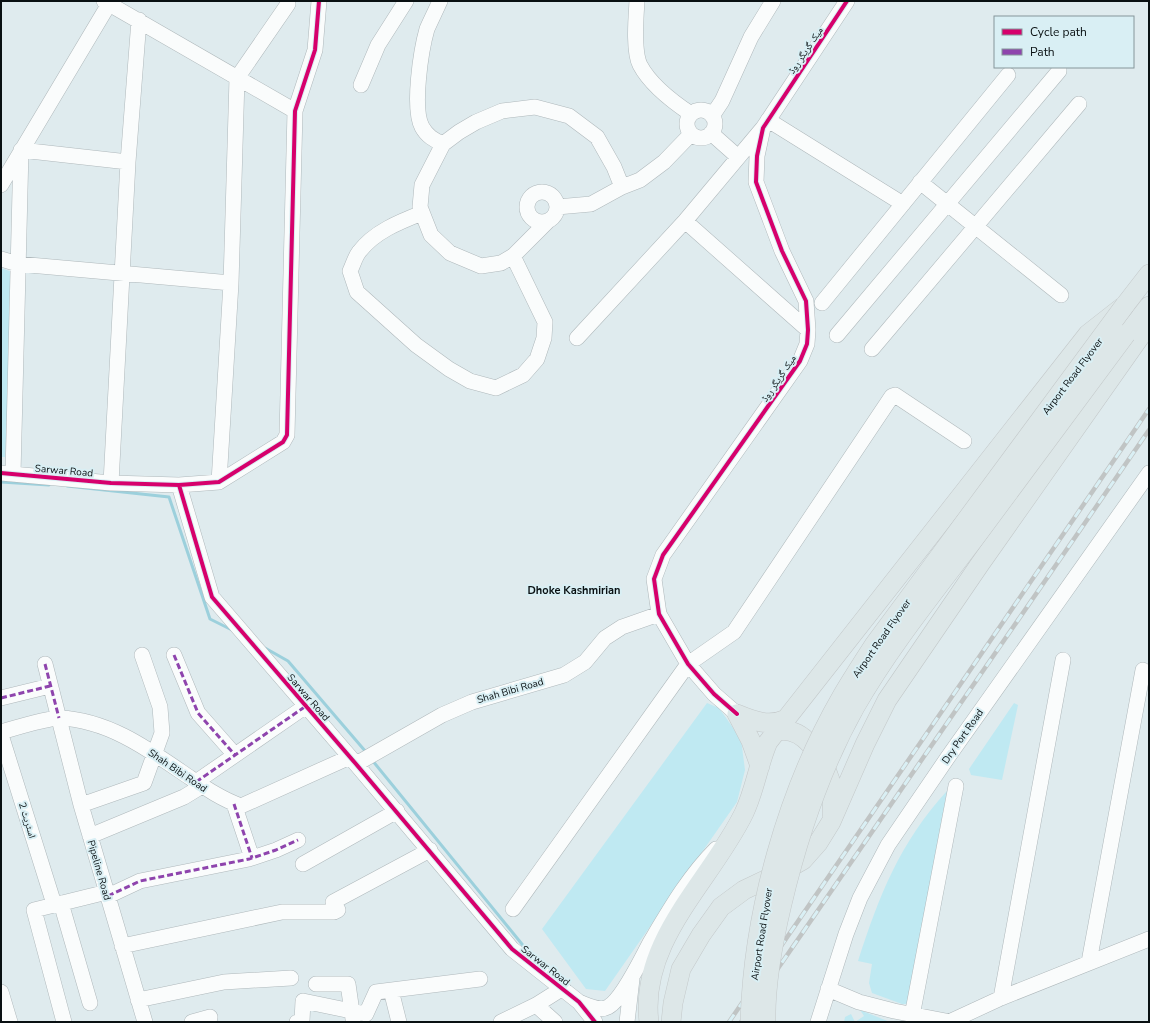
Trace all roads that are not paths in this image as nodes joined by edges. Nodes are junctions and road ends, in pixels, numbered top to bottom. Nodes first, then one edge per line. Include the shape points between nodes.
1 (319, 1) edge
2 (406, 1) edge
3 (440, 1) edge
4 (637, 1) edge
5 (773, 1) edge
6 (847, 1) edge
7 (106, 2) edge
8 (288, 4) dead end
9 (139, 20) junction
10 (1059, 71) dead end
11 (1008, 76) dead end
12 (237, 78) junction
13 (361, 85) dead end
14 (1079, 104) dead end
15 (294, 111) junction
16 (691, 114) junction
17 (712, 116) junction
18 (765, 124) junction
19 (711, 133) junction
20 (691, 134) junction
21 (443, 144) junction
22 (20, 150) junction
23 (738, 157) junction
24 (128, 162) junction
25 (920, 182) junction
26 (1, 184) edge
27 (622, 187) junction
28 (903, 204) junction
29 (947, 204) junction
30 (557, 207) junction
31 (422, 213) junction
32 (548, 221) junction
33 (684, 221) junction
34 (975, 226) junction
35 (512, 256) junction
36 (1, 259) edge
37 (18, 264) junction
38 (124, 273) junction
39 (1149, 274) edge
40 (231, 283) junction
41 (1061, 295) dead end
42 (822, 303) dead end
43 (1125, 305) junction
44 (1149, 306) edge
45 (1149, 324) edge
46 (808, 330) junction
47 (837, 335) dead end
48 (577, 338) dead end
49 (872, 349) dead end
50 (964, 440) dead end
51 (7, 473) edge
52 (1149, 473) edge
53 (111, 482) junction
54 (219, 482) junction
55 (179, 485) junction
56 (659, 614) junction
57 (142, 655) dead end
58 (174, 655) dead end
59 (1063, 660) dead end
60 (44, 664) dead end
61 (688, 664) junction
62 (1143, 670) dead end
63 (50, 686) junction
64 (1, 698) edge
65 (306, 706) junction
66 (737, 714) junction
67 (59, 718) junction
68 (781, 726) junction
69 (1, 732) edge
70 (1, 735) edge
71 (155, 753) junction
72 (234, 755) junction
73 (353, 760) junction
74 (760, 766) junction
75 (199, 784) junction
76 (956, 786) dead end
77 (234, 804) junction
78 (81, 806) junction
79 (397, 811) junction
80 (831, 822) junction
81 (736, 828) junction
82 (90, 836) junction
83 (298, 840) dead end
84 (430, 850) junction
85 (252, 858) junction
86 (303, 864) dead end
87 (107, 894) junction
88 (58, 903) junction
89 (513, 909) dead end
90 (1149, 939) edge
91 (122, 946) junction
92 (1089, 962) junction
93 (656, 964) junction
94 (682, 969) junction
95 (632, 975) junction
96 (291, 978) dead end
97 (480, 979) dead end
98 (316, 984) dead end
99 (563, 988) junction
100 (828, 989) junction
101 (391, 990) junction
102 (1, 992) edge
103 (1001, 998) junction
104 (138, 1000) junction
105 (579, 1002) junction
106 (90, 1003) dead end
107 (536, 1005) junction
108 (912, 1016) junction
109 (353, 1017) edge
110 (10, 1022) edge
111 (64, 1022) edge
112 (145, 1022) edge
113 (192, 1022) edge
114 (209, 1022) edge
115 (297, 1022) edge
116 (399, 1022) edge
117 (501, 1022) edge
118 (556, 1022) edge
119 (595, 1022) edge
120 (627, 1022) edge
121 (649, 1022) edge
122 (671, 1022) edge
123 (750, 1022) edge
124 (766, 1022) edge
125 (818, 1022) edge
126 (950, 1022) edge

1 - 15 street via 315,50
2 - 13 street via 378,45
3 - 21 street via 427,29 420,66 418,111 422,126 431,138
4 - 16 street via 634,33 639,64 673,102
5 - 17 street via 751,37 722,101
6 - 18 street, میک گریگر روڈ
7 - 9 street
7 - 22 street
8 - 12 street
9 - 12 street
9 - 24 street
10 - 29 street
11 - 25 street
12 - 15 street
12 - 40 street
14 - 34 street
15 - 54 street via 287,435 283,442
16 - 17 street via 700,110 709,112
16 - 20 street via 687,127
17 - 19 street via 715,125
18 - 23 street
18 - 28 street
18 - 46 street, میک گریگر روڈ via 757,156 756,182 782,251 806,301
19 - 20 street via 699,138
19 - 23 street
20 - 27 street via 664,162 646,176
21 - 27 street via 476,122 502,111 535,107 569,116 597,137
21 - 31 street via 422,185
22 - 24 street
22 - 26 street
22 - 37 street
23 - 33 street
24 - 38 street
25 - 28 street
25 - 29 street
27 - 30 street via 591,204
28 - 42 street
29 - 34 street
29 - 47 street
30 - 32 street via 554,216
30 - 32 street via 554,198 546,192 536,194 528,201 530,216 538,222
31 - 35 street via 431,235 450,253 481,266 501,263
31 - 35 street via 375,236 359,252 350,272 357,292 416,345 449,369 470,381 496,388 523,375 537,359 544,338 545,322
32 - 35 street
33 - 46 street
33 - 48 street
34 - 41 street
34 - 49 street
36 - 37 street
37 - 38 street
37 - 51 street
38 - 40 street
38 - 53 street
39 - 43 main road
40 - 54 street
43 - 68 main road via 1088,334
43 - 123 main road, Airport Road Flyover, bridge via 874,645 842,697 801,784 770,876 756,949
44 - 124 main road, Airport Road Flyover, bridge via 934,593 856,706 827,765 794,853 773,950
45 - 80 main road via 891,694 865,744
46 - 56 street, میک گریگر روڈ via 807,344 800,361 663,556 654,580
50 - 61 street via 896,395 892,396 734,632
51 - 53 street, Sarwar Road
52 - 100 street, Dry Port Road via 888,845 860,898
53 - 55 street, Sarwar Road
54 - 55 street
55 - 65 street, Sarwar Road via 212,597
56 - 61 street, میک گریگر روڈ
56 - 73 street, Shah Bibi Road via 622,627 605,638 585,662 564,675 472,702
57 - 71 street via 160,706 162,733
58 - 72 street via 198,713
59 - 103 street
60 - 63 street, Pipeline Road
61 - 66 street, میک گریگر روڈ via 714,694
61 - 89 street
62 - 92 street
63 - 64 street
63 - 67 street, Pipeline Road
65 - 72 street
65 - 73 street, Sarwar Road
66 - 68 main road, میک گریگر روڈ
66 - 74 main road, میک گریگر روڈ
67 - 69 street, Shah Bibi Road
67 - 71 street, Shah Bibi Road via 90,722
67 - 78 street, Pipeline Road
68 - 74 main road via 768,742
68 - 80 main road, میک گریگر روڈ via 780,730 804,737 823,763 831,781
70 - 88 street, اسٹریٹ 2
71 - 75 street, Shah Bibi Road
71 - 78 street via 144,784
72 - 75 street
73 - 77 street, Shah Bibi Road via 241,806
73 - 79 street, Sarwar Road
74 - 81 main road via 753,791
75 - 77 street, Shah Bibi Road
75 - 82 street via 184,797
76 - 108 street
77 - 85 street
78 - 82 street, Pipeline Road
79 - 84 street, Sarwar Road
79 - 86 street
80 - 94 main road via 803,860 744,890 722,907 701,935
81 - 93 main road via 681,912
81 - 95 street via 699,867 685,886
82 - 87 street, Pipeline Road
83 - 85 street
84 - 91 street via 333,902 338,910 334,912 282,912
84 - 99 street, Sarwar Road via 512,949
85 - 87 street via 140,881
87 - 88 street
87 - 91 street, Pipeline Road
88 - 106 street, اسٹریٹ 2
88 - 111 street via 34,910
90 - 92 street
91 - 104 street, Pipeline Road
92 - 103 street
93 - 94 main road
93 - 121 main road via 649,991
94 - 122 main road via 674,997
95 - 105 street via 608,1007 595,1008
95 - 120 street
96 - 104 street via 224,982
97 - 101 street
98 - 109 street via 348,984
99 - 105 street, Sarwar Road
99 - 107 street
100 - 108 street via 859,1002
100 - 125 street, Dry Port Road
101 - 109 street via 376,992 366,1014
101 - 116 street
102 - 110 street
103 - 126 street
104 - 112 street, Pipeline Road
105 - 119 street, Sarwar Road
107 - 117 street
107 - 118 street
108 - 126 street
109 - 115 street via 303,1001 302,1021
113 - 114 street via 210,1017

